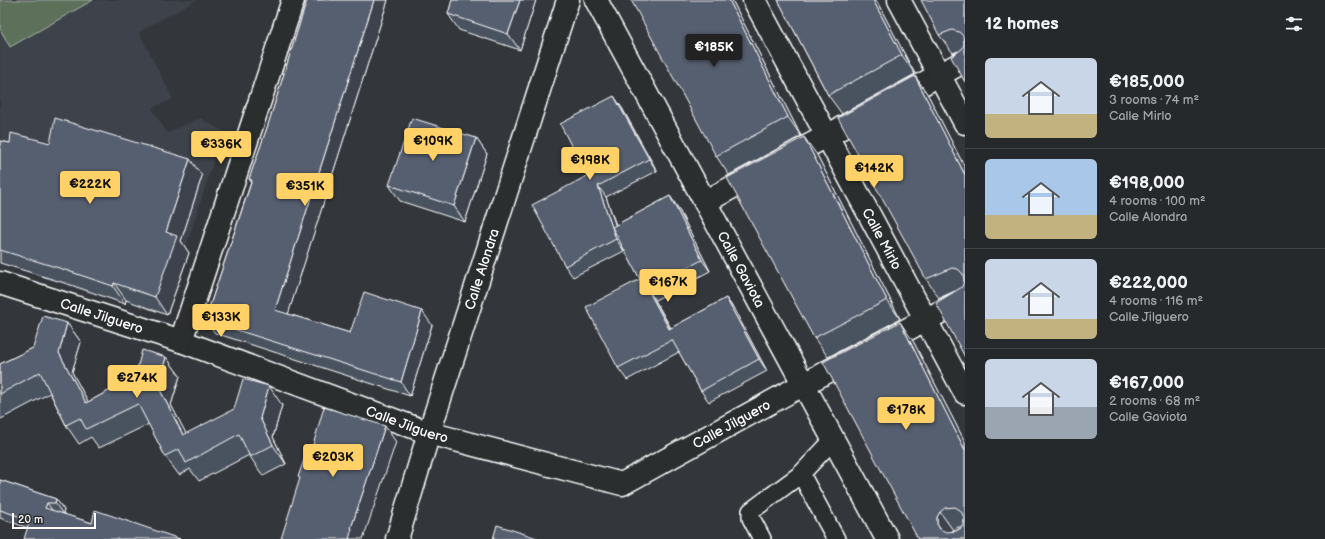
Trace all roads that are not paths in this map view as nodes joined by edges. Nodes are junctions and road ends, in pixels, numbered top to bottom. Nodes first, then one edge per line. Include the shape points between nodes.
1 (293, 0) edge
2 (568, 0) edge
3 (596, 0) edge
4 (754, 0) edge
5 (899, 0) edge
6 (965, 61) edge
7 (939, 75) junction
8 (965, 123) edge
9 (827, 136) junction
10 (705, 202) junction
11 (0, 283) edge
12 (965, 299) edge
13 (926, 320) junction
14 (181, 341) junction
15 (804, 384) junction
16 (965, 393) edge
17 (429, 432) junction
18 (833, 440) junction
19 (801, 474) junction
20 (397, 539) edge
21 (762, 539) edge
22 (836, 539) edge
23 (887, 539) edge

1 - 14 street
2 - 17 street, Calle Alondra
3 - 10 street, Calle Gaviota
4 - 9 street, Calle Mirlo
5 - 7 street
6 - 7 street
7 - 8 street
7 - 9 street
9 - 10 street
9 - 13 street, Calle Mirlo
10 - 15 street, Calle Gaviota
11 - 14 street, Calle Jilguero
12 - 13 street, Calle Jilguero
13 - 15 street, Calle Jilguero
13 - 16 street, Calle Mirlo
14 - 17 street, Calle Jilguero
15 - 17 street, Calle Jilguero via 622,484
15 - 18 street, Calle Gaviota
17 - 20 street, Calle Alondra
18 - 19 lane
18 - 23 street, Calle Gaviota
19 - 21 lane via 751,511 751,518
19 - 22 lane

